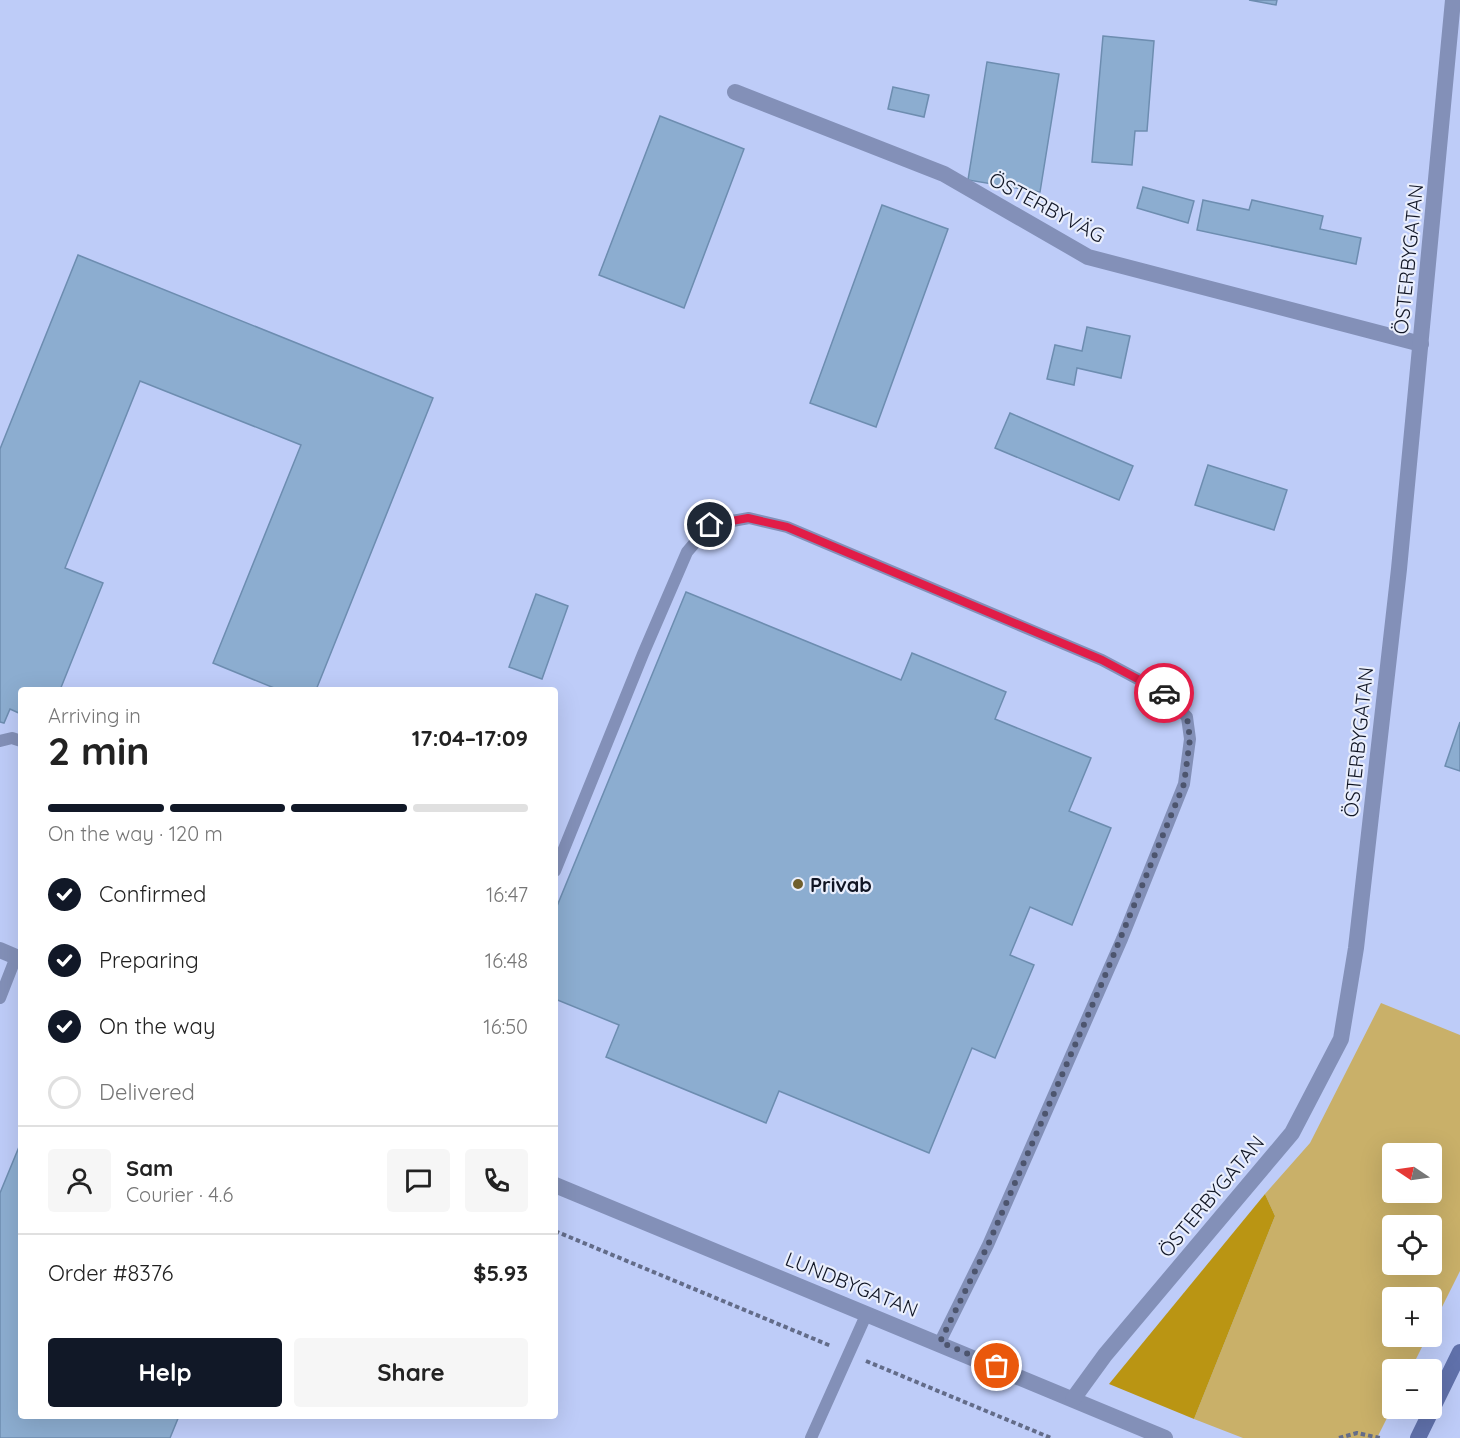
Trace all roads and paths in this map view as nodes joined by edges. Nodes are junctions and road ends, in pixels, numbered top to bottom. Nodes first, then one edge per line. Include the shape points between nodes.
1 (1453, 0) edge
2 (735, 92) dead end
3 (1421, 344) junction
4 (18, 740) edge
5 (0, 741) edge
6 (558, 865) edge
7 (0, 950) edge
8 (18, 958) edge
9 (0, 998) edge
10 (558, 1186) edge
11 (558, 1232) edge
12 (867, 1312) junction
13 (940, 1342) junction
14 (1460, 1352) edge
15 (849, 1354) junction
16 (1073, 1399) junction
17 (811, 1438) edge
18 (1051, 1438) edge
19 (1165, 1438) edge
20 (1339, 1438) edge
21 (1380, 1438) edge
22 (1418, 1438) edge

1 - 3 street, ÖSTERBYGATAN
2 - 3 street, ÖSTERBYVÄG via 944,174 1088,257
3 - 16 street, ÖSTERBYGATAN via 1356,948 1341,1039 1292,1133 1105,1355
4 - 5 lane
6 - 13 lane via 687,552 710,525 748,518 787,527 1102,660 1164,693 1187,717 1190,739 1180,795 1122,939
7 - 8 street
8 - 9 lane
10 - 12 street, LUNDBYGATAN
11 - 15 path
12 - 13 street, LUNDBYGATAN
12 - 15 lane
13 - 16 street, LUNDBYGATAN
14 - 22 main road
15 - 17 lane
15 - 18 path
16 - 19 street, LUNDBYGATAN
20 - 21 path via 1357,1433

